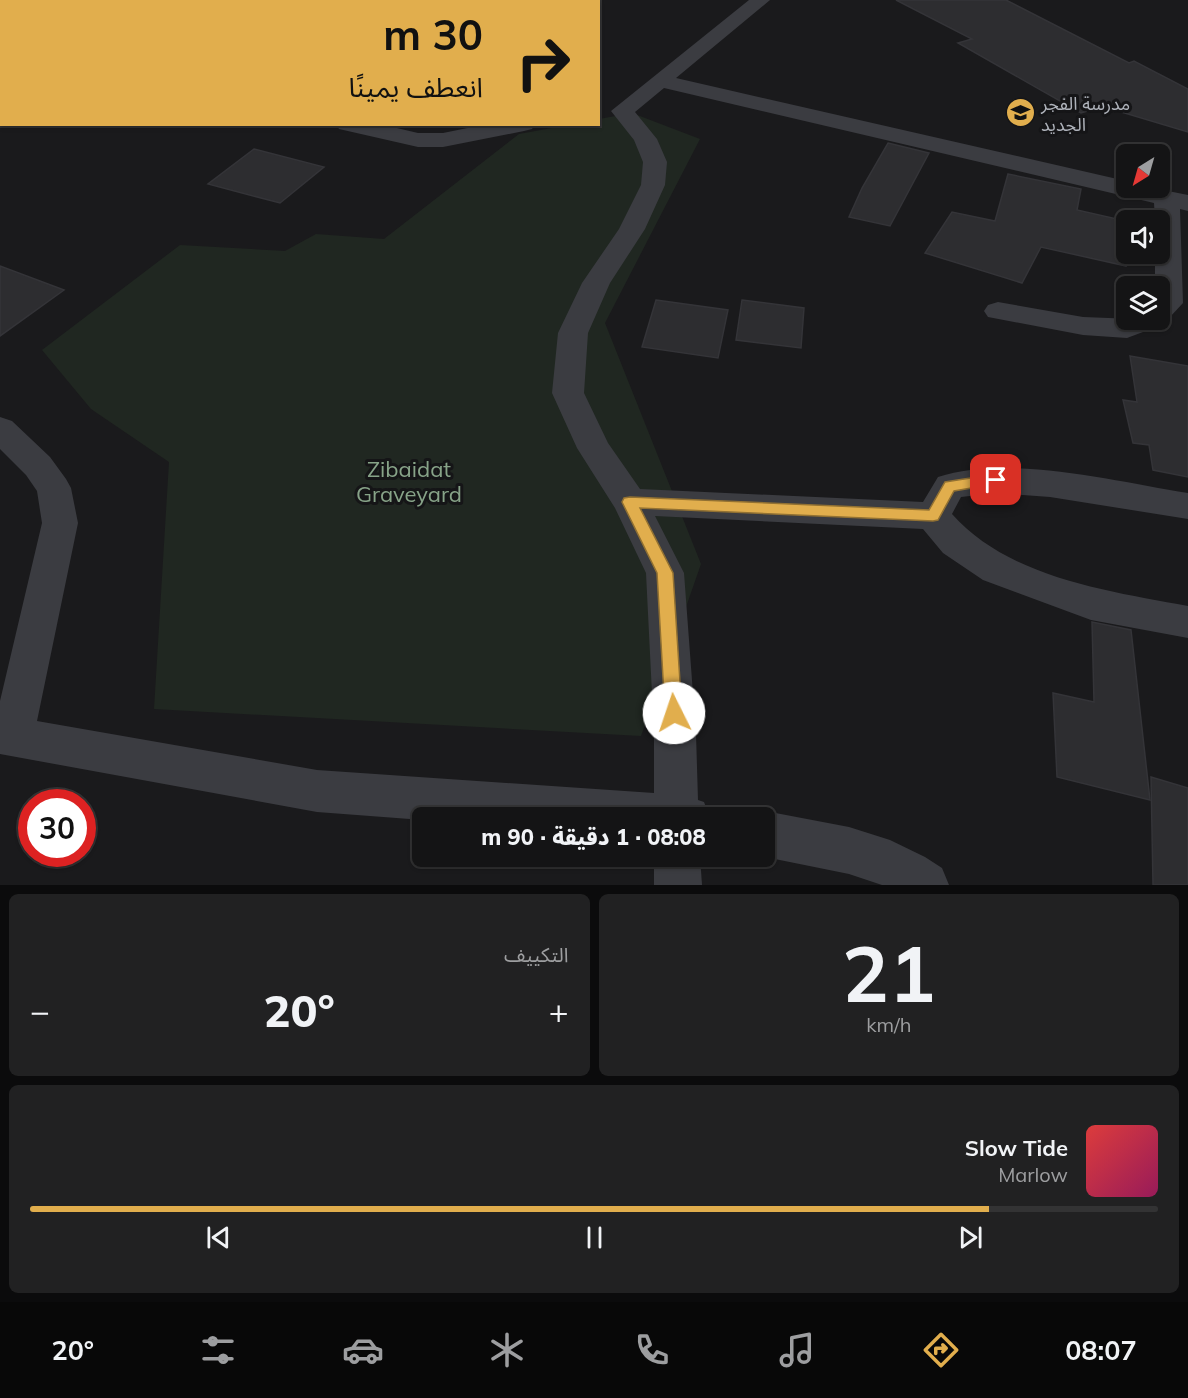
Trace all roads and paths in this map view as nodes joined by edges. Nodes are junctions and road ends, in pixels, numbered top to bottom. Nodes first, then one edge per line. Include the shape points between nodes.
1 (761, 0) edge
2 (662, 81) junction
3 (610, 112) edge
4 (364, 126) edge
5 (514, 126) edge
6 (381, 128) edge
7 (1177, 201) edge
8 (1170, 290) edge
9 (998, 311) dead end
10 (1116, 328) edge
11 (0, 429) edge
12 (630, 502) junction
13 (1188, 506) edge
14 (933, 516) junction
15 (1188, 622) edge
16 (7, 735) edge
17 (478, 807) edge
18 (678, 807) edge
19 (775, 836) edge
20 (678, 867) edge
21 (678, 885) edge
22 (925, 885) edge

1 - 2 street
2 - 3 street
2 - 7 street
3 - 12 street via 645,139 656,162 653,185 632,229 596,283 573,333 568,393 594,448
4 - 6 street
5 - 6 street via 443,140 418,140
7 - 8 street
9 - 10 street
11 - 16 street via 38,466 54,488 60,523
12 - 14 street
12 - 18 street via 665,573
13 - 14 street via 1050,484 996,480 950,486
14 - 15 street via 956,543 996,569 1091,604
16 - 17 street via 317,791
19 - 22 street via 867,856 912,874
20 - 21 street

